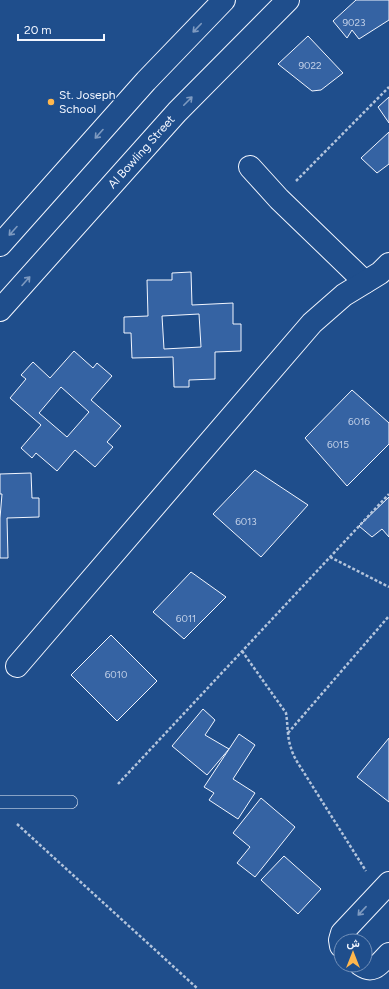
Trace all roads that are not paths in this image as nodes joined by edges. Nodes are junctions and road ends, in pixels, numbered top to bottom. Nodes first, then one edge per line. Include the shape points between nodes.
1 (224, 0) edge
2 (288, 0) edge
3 (250, 167) dead end
4 (0, 245) edge
5 (381, 276) edge
6 (0, 310) edge
7 (17, 666) dead end
8 (0, 802) edge
9 (71, 802) dead end
10 (385, 887) edge
11 (342, 933) edge
12 (389, 954) edge
13 (373, 968) edge

1 -> 4 street via 146,81
6 -> 2 street, Al Bowling Street via 177,112
3 - 5 street via 279,199
5 - 7 street via 344,295 312,323
8 - 9 lane
10 -> 11 street
12 - 13 street

